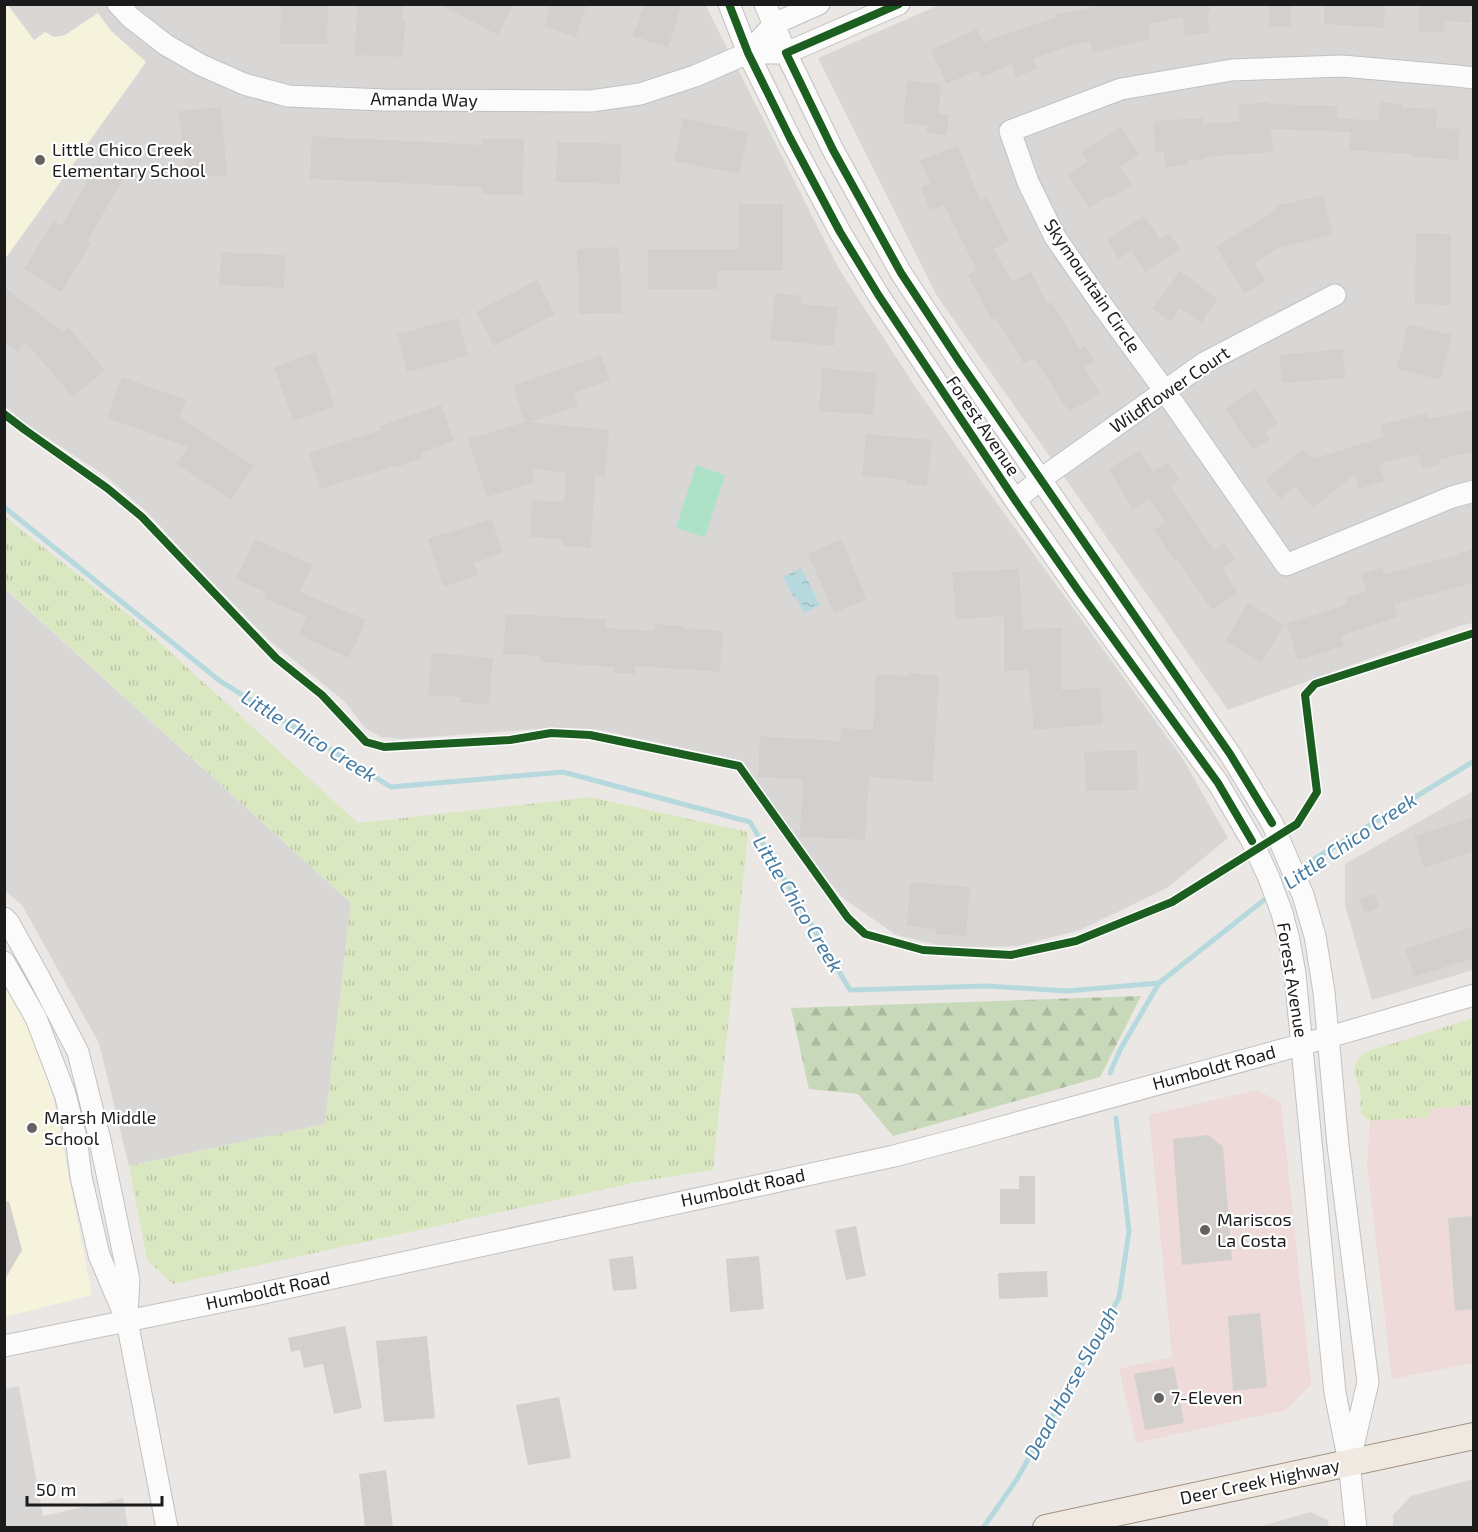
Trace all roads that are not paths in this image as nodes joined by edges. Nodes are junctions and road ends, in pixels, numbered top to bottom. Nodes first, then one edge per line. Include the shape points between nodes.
1 (118, 4) edge
2 (729, 4) edge
3 (765, 4) edge
4 (819, 4) edge
5 (899, 4) edge
6 (774, 24) junction
7 (748, 53) junction
8 (786, 53) junction
9 (1473, 78) edge
10 (1335, 295) dead end
11 (1165, 391) junction
12 (1041, 479) junction
13 (1473, 491) edge
14 (1015, 500) junction
15 (4, 918) edge
16 (4, 962) edge
17 (1473, 994) edge
18 (1329, 1037) junction
19 (1302, 1044) junction
20 (127, 1321) junction
21 (4, 1346) edge
22 (1473, 1436) edge
23 (1349, 1462) junction
24 (167, 1527) edge
25 (1046, 1527) edge
26 (1356, 1527) edge

1 - 7 street, Amanda Way via 166,45 201,65 244,84 288,96 591,101 640,94
2 - 7 street, Forest Avenue
3 - 6 street, Forest Avenue
4 - 6 street
5 - 8 street
6 - 7 street
6 - 8 street, Forest Avenue
7 - 8 street
7 - 14 street, Forest Avenue via 840,232
8 - 12 street, Forest Avenue via 832,150 901,273
9 - 11 street, Skymountain Circle via 1342,66 1232,70 1121,89 1010,130 1028,182 1055,237
10 - 11 street, Wildflower Court via 1204,363
11 - 12 street, Wildflower Court
11 - 13 street, Skymountain Circle via 1286,565
12 - 14 street, Wildflower Court
12 - 18 street, Forest Avenue via 1230,754 1272,823 1303,895 1315,936
14 - 19 street, Forest Avenue via 1218,783 1252,841 1290,940
15 - 20 street via 78,1052 129,1280
16 - 20 street via 36,1018 65,1094 99,1254
17 - 18 street, Humboldt Road
18 - 19 street, Humboldt Road
18 - 23 street, Forest Avenue via 1338,1145 1368,1382
19 - 20 street, Humboldt Road via 894,1156
19 - 23 street, Forest Avenue via 1335,1393
20 - 21 street, Humboldt Road
20 - 24 street
22 - 23 main road, Deer Creek Highway
23 - 25 main road, Deer Creek Highway
23 - 26 street, Forest Avenue

